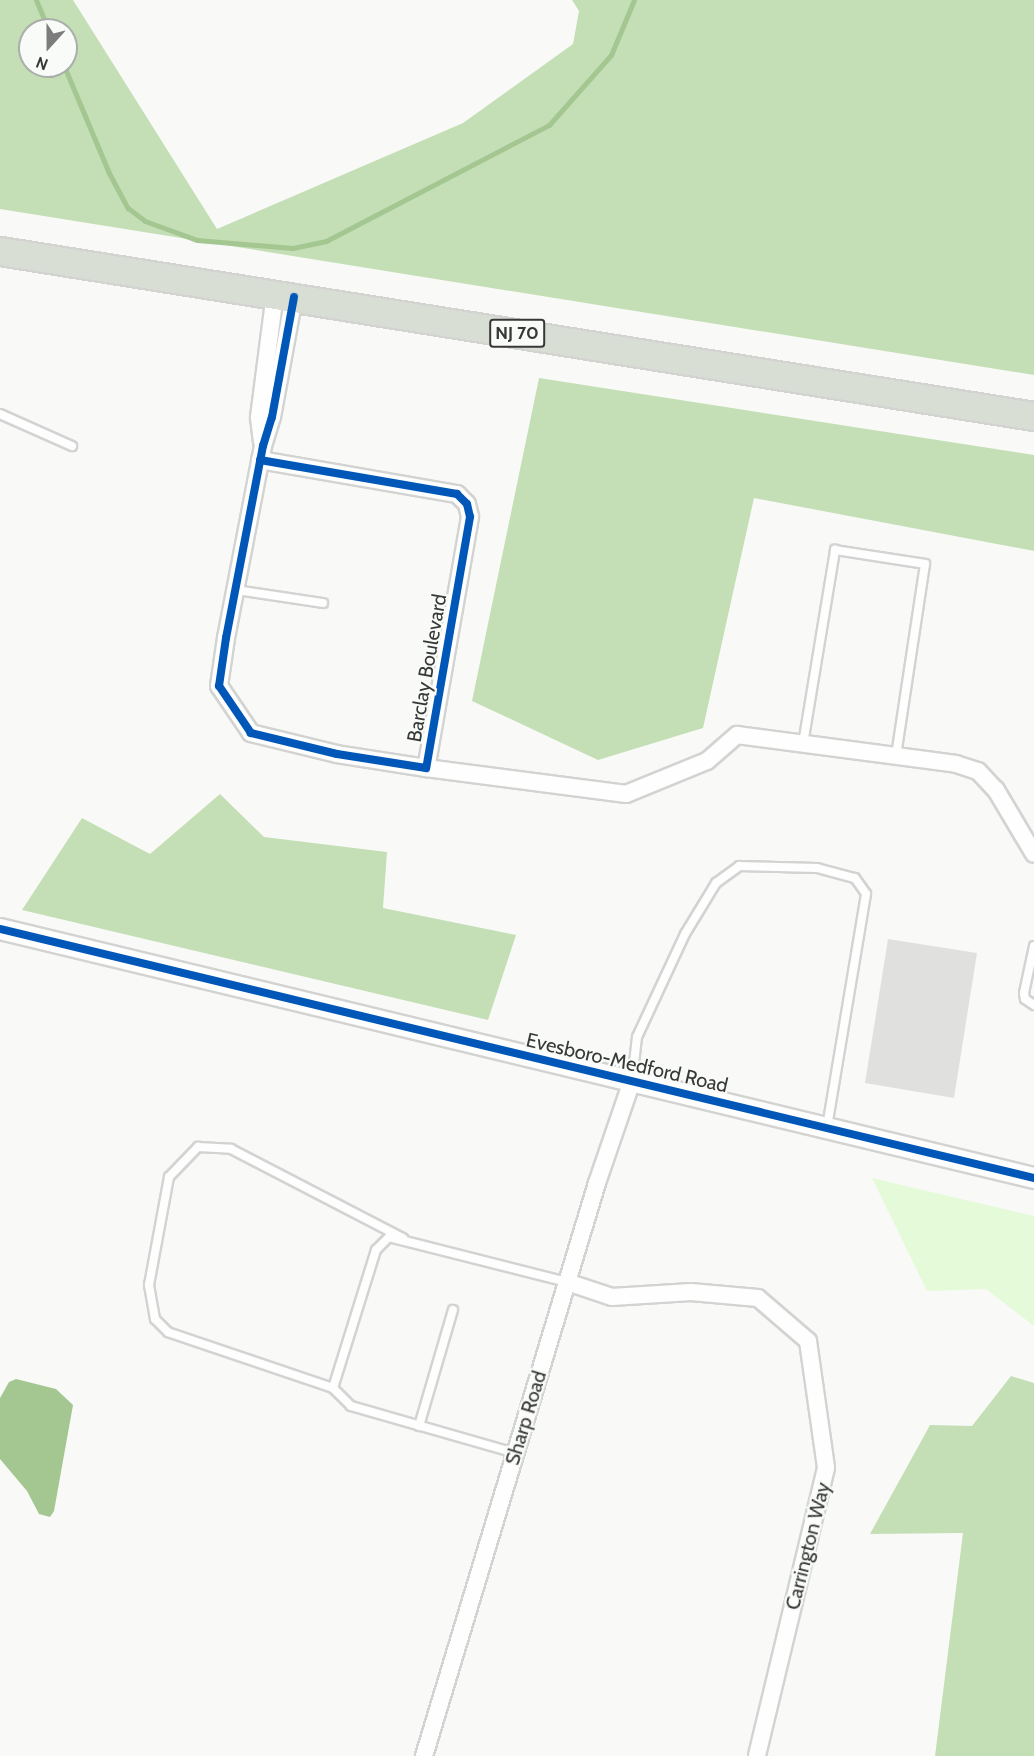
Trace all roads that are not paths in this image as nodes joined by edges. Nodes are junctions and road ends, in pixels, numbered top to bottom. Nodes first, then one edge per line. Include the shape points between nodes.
1 (0, 251) edge
2 (284, 295) junction
3 (0, 414) edge
4 (1034, 416) edge
5 (72, 446) dead end
6 (261, 453) junction
7 (236, 590) junction
8 (323, 603) dead end
9 (803, 744) junction
10 (896, 756) junction
11 (426, 768) junction
12 (1034, 854) edge
13 (0, 929) edge
14 (1034, 946) edge
15 (1034, 1005) edge
16 (632, 1081) junction
17 (827, 1128) junction
18 (1034, 1178) edge
19 (403, 1238) junction
20 (567, 1282) junction
21 (453, 1310) dead end
22 (333, 1388) junction
23 (419, 1426) junction
24 (515, 1453) junction
25 (424, 1756) edge
26 (757, 1756) edge

1 - 2 highway, NJ 70
2 - 4 highway, NJ 70
2 - 6 street, Barclay Boulevard via 272,417
3 - 5 lane
6 - 7 street, Barclay Boulevard
6 - 11 street, Barclay Boulevard via 457,495 467,504 470,517
7 - 8 lane
7 - 11 street, Barclay Boulevard via 219,686 251,733 337,754
9 - 10 street, Barclay Boulevard
9 - 10 lane via 835,550 925,564
9 - 11 street, Barclay Boulevard via 737,735 706,761 626,794
10 - 12 street, Barclay Boulevard via 978,771 996,790
13 - 16 street, Evesboro-Medford Road
14 - 15 lane via 1024,993 1025,999
16 - 17 street, Evesboro-Medford Road
16 - 17 lane via 637,1037 685,934 716,883 739,866 817,868 855,878 866,894
16 - 20 street, Sharp Road
17 - 18 street, Evesboro-Medford Road
19 - 20 lane
19 - 22 lane via 389,1237 376,1250
19 - 22 lane via 231,1149 198,1147 169,1177 149,1285 155,1318 179,1336
20 - 24 street, Sharp Road
20 - 26 street, Carrington Way via 612,1297 691,1292 758,1298 808,1341 826,1468
21 - 23 lane
22 - 23 lane via 351,1407
23 - 24 lane
24 - 25 street, Sharp Road

